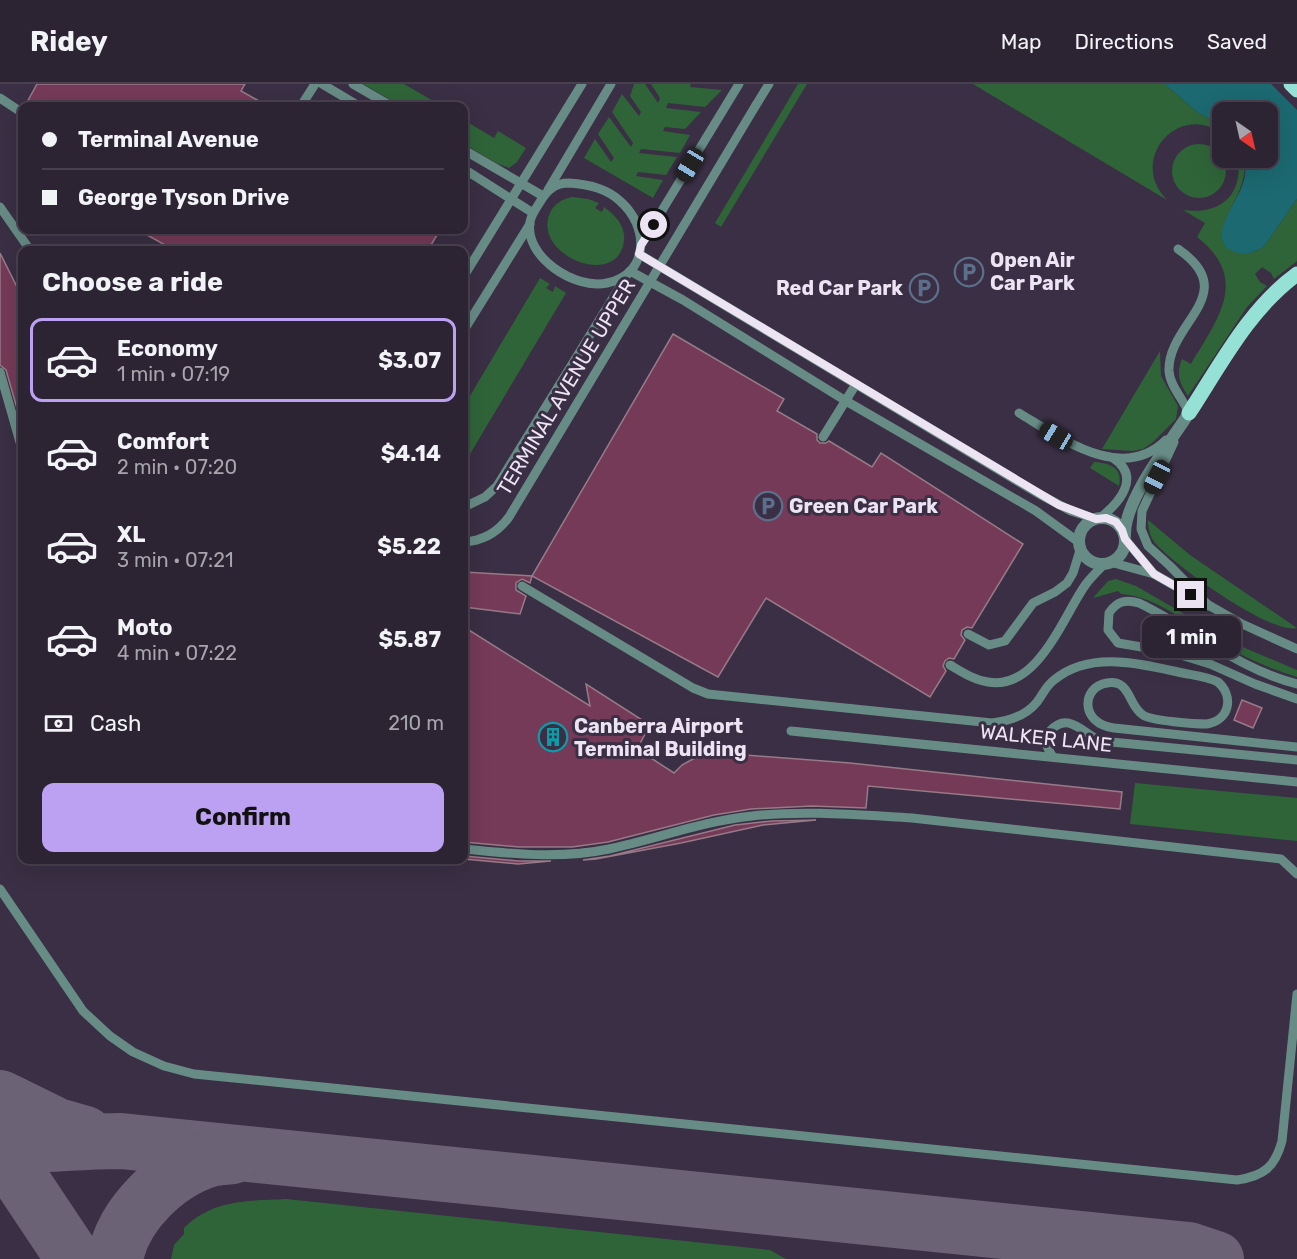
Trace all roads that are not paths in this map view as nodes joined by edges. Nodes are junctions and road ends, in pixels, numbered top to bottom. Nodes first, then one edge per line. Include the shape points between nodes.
1 (315, 84) edge
2 (322, 84) edge
3 (353, 84) edge
4 (582, 84) edge
5 (611, 84) edge
6 (739, 84) edge
7 (769, 84) edge
8 (1291, 84) edge
9 (1297, 90) edge
10 (0, 98) edge
11 (303, 102) edge
12 (352, 102) edge
13 (384, 102) edge
14 (18, 109) edge
15 (468, 152) edge
16 (468, 172) edge
17 (545, 194) junction
18 (0, 207) edge
19 (533, 213) junction
20 (530, 224) junction
21 (18, 233) edge
22 (1178, 249) dead end
23 (640, 250) junction
24 (468, 269) edge
25 (629, 272) junction
26 (1297, 274) edge
27 (468, 324) edge
28 (0, 372) edge
29 (856, 384) junction
30 (846, 401) junction
31 (1019, 413) dead end
32 (1185, 419) junction
33 (18, 435) edge
34 (823, 437) dead end
35 (1107, 456) junction
36 (468, 505) edge
37 (1098, 519) junction
38 (1125, 537) junction
39 (468, 541) edge
40 (1080, 545) junction
41 (1108, 563) junction
42 (1154, 574) junction
43 (522, 586) dead end
44 (1209, 606) junction
45 (968, 634) dead end
46 (1297, 649) edge
47 (950, 665) dead end
48 (1297, 684) edge
49 (1297, 699) edge
50 (791, 731) dead end
51 (1297, 747) edge
52 (1053, 757) junction
53 (1297, 760) edge
54 (1297, 782) edge
55 (468, 849) edge
56 (1281, 859) junction
57 (1297, 863) edge
58 (1297, 874) edge
59 (0, 889) edge
60 (1297, 994) edge

1 - 11 lane
2 - 12 lane
3 - 13 lane
4 - 24 lane, bridge
5 - 17 lane
6 - 23 lane
7 - 39 lane, TERMINAL AVENUE UPPER, bridge via 509,517 491,534
8 - 9 main road
10 - 14 lane
15 - 17 lane
16 - 19 lane
17 - 19 lane
17 - 23 lane via 569,183 608,192 632,215 639,229
18 - 21 lane
19 - 20 lane
20 - 25 lane via 540,253 567,277 595,284 611,282
20 - 27 lane
22 - 32 lane via 1199,268 1204,286 1199,307 1175,346 1170,363 1171,380
23 - 25 lane
23 - 29 lane
25 - 30 lane via 683,300
25 - 36 lane via 503,478 485,497
26 - 32 main road via 1259,309
28 - 33 lane
29 - 30 lane
29 - 37 lane via 1059,505
30 - 34 lane
30 - 40 lane via 1036,511
31 - 35 lane via 1070,444
32 - 35 lane via 1148,454 1135,458
32 - 38 street via 1134,501 1125,520
32 - 44 lane via 1143,507 1141,529 1148,546
35 - 37 lane via 1123,466 1126,485 1115,505
37 - 38 street via 1116,522
37 - 40 street via 1082,530
38 - 41 street via 1121,553
38 - 42 lane
40 - 41 street via 1088,559
40 - 45 lane via 1067,583 1033,603 1005,641 989,645
41 - 42 lane
41 - 47 lane via 1085,586 1042,656 1023,675 1006,682 988,682
42 - 44 lane
43 - 51 lane via 708,694 992,723 1024,713 1052,681 1077,666 1132,663 1218,682 1227,694 1225,714 1207,724 1149,718 1139,712 1127,690 1108,683 1089,697 1089,710 1098,724
44 - 46 lane
48 - 49 lane via 1234,659 1139,603 1119,603 1109,613 1108,630 1123,645 1171,652 1210,664
50 - 52 lane, WALKER LANE
52 - 53 lane via 1046,745 1048,734 1056,726 1071,723 1101,741
52 - 54 lane, WALKER LANE
55 - 56 lane via 558,854 608,849 752,816 848,814
56 - 57 lane
56 - 58 lane
59 - 60 lane via 83,1011 133,1052 194,1074 1237,1180 1253,1178 1278,1158

